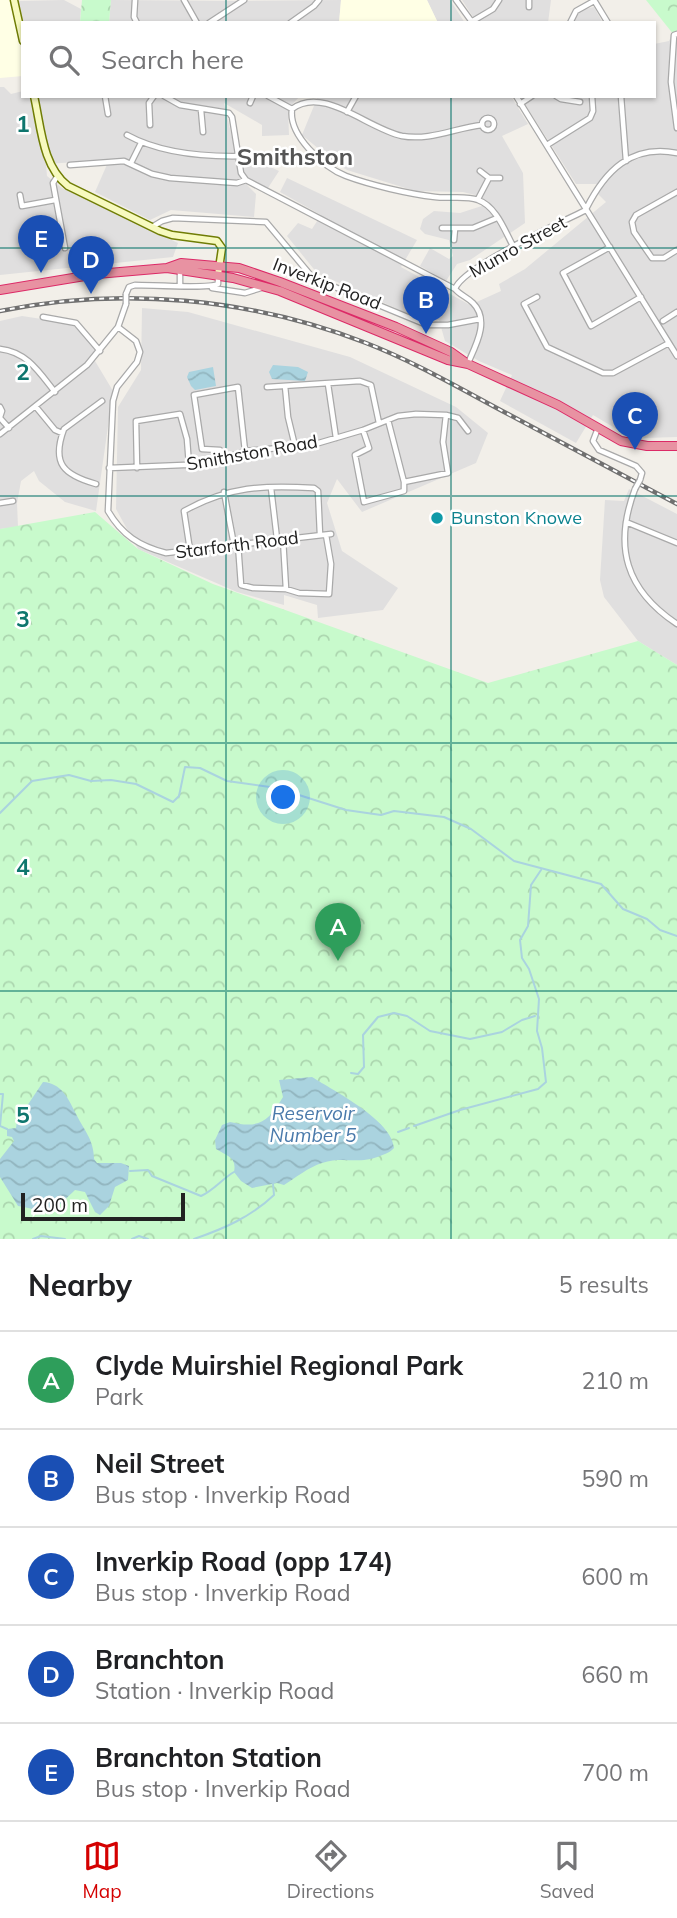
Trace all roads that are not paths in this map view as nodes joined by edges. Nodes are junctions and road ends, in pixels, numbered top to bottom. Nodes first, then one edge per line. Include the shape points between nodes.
1 (14, 0) edge
2 (135, 0) edge
3 (184, 0) edge
4 (244, 0) edge
5 (319, 0) edge
6 (456, 0) edge
7 (499, 0) edge
8 (529, 0) edge
9 (594, 1) edge
10 (529, 7) dead end
11 (221, 16) junction
12 (136, 21) edge
13 (196, 21) edge
14 (212, 21) edge
15 (224, 21) edge
16 (293, 21) edge
17 (471, 21) edge
18 (474, 21) edge
19 (571, 21) edge
20 (607, 21) edge
21 (21, 32) edge
22 (677, 34) edge
23 (34, 98) edge
24 (105, 98) edge
25 (153, 98) edge
26 (167, 98) edge
27 (252, 98) edge
28 (272, 98) edge
29 (355, 98) edge
30 (517, 98) edge
31 (529, 98) edge
32 (559, 98) edge
33 (592, 98) edge
34 (621, 98) edge
35 (580, 102) dead end
36 (250, 103) dead end
37 (520, 104) junction
38 (561, 107) dead end
39 (292, 109) junction
40 (201, 110) junction
41 (347, 111) junction
42 (108, 114) dead end
43 (150, 125) dead end
44 (482, 125) dead end
45 (677, 128) edge
46 (203, 132) dead end
47 (127, 135) dead end
48 (141, 143) junction
49 (547, 145) junction
50 (677, 153) edge
51 (265, 155) dead end
52 (238, 157) junction
53 (625, 161) junction
54 (131, 163) junction
55 (70, 165) dead end
56 (480, 172) dead end
57 (57, 177) junction
58 (489, 178) junction
59 (500, 178) dead end
60 (246, 180) junction
61 (677, 192) edge
62 (20, 195) dead end
63 (478, 199) junction
64 (55, 200) junction
65 (586, 210) junction
66 (497, 218) junction
67 (152, 228) junction
68 (442, 228) dead end
69 (454, 229) junction
70 (454, 240) dead end
71 (513, 246) junction
72 (610, 247) junction
73 (65, 248) dead end
74 (677, 250) edge
75 (167, 268) junction
76 (218, 270) junction
77 (180, 271) junction
78 (180, 285) junction
79 (202, 286) junction
80 (265, 287) junction
81 (211, 288) junction
82 (455, 289) junction
83 (0, 290) edge
84 (537, 297) dead end
85 (641, 297) junction
86 (677, 312) edge
87 (43, 317) dead end
88 (480, 319) junction
89 (663, 321) dead end
90 (118, 327) junction
91 (669, 343) junction
92 (0, 349) edge
93 (100, 351) junction
94 (677, 356) edge
95 (467, 364) junction
96 (328, 384) junction
97 (285, 386) junction
98 (267, 387) dead end
99 (55, 392) junction
100 (102, 401) dead end
101 (0, 407) edge
102 (36, 407) junction
103 (94, 407) junction
104 (98, 414) dead end
105 (446, 415) junction
106 (0, 418) edge
107 (388, 420) junction
108 (379, 423) junction
109 (9, 428) junction
110 (599, 428) junction
111 (363, 430) junction
112 (468, 431) dead end
113 (62, 433) junction
114 (0, 435) edge
115 (336, 438) junction
116 (295, 446) junction
117 (677, 446) edge
118 (245, 451) junction
119 (224, 459) junction
120 (189, 465) junction
121 (109, 468) junction
122 (137, 468) junction
123 (86, 471) dead end
124 (85, 481) junction
125 (404, 482) junction
126 (96, 484) dead end
127 (271, 488) junction
128 (224, 492) junction
129 (13, 501) dead end
130 (0, 503) edge
131 (626, 522) junction
132 (326, 535) junction
133 (280, 539) junction
134 (677, 544) edge
135 (236, 545) junction
136 (190, 550) junction
137 (286, 589) junction
138 (677, 624) edge

1 - 21 street
2 - 12 street
3 - 13 street
4 - 11 street
5 - 16 street
6 - 17 street
7 - 18 street
8 - 10 street
9 - 19 street via 576,12
9 - 20 street
11 - 14 street
11 - 15 street
22 - 45 street via 671,82
23 - 57 street
24 - 42 street
25 - 43 street
26 - 40 street
27 - 36 street
28 - 39 street
29 - 41 street
30 - 37 street
31 - 37 street
32 - 35 street
32 - 38 street
33 - 49 street via 590,118
34 - 53 street
37 - 49 street
39 - 41 street via 310,100
39 - 63 street via 292,125 299,137 331,169 437,198
40 - 46 street
40 - 52 street via 229,113
41 - 44 street via 403,136 444,135
47 - 48 street
48 - 52 street via 177,152
48 - 54 street
49 - 65 street
50 - 53 street via 647,152
51 - 52 street
52 - 60 street
53 - 65 street via 605,176
54 - 55 street
54 - 60 street via 170,178
56 - 58 street
57 - 64 street
57 - 67 street
58 - 59 street
58 - 63 street
60 - 82 street
61 - 74 street via 636,215 632,222 652,258 664,258
62 - 64 street via 22,205
63 - 66 street
64 - 73 street
65 - 71 street, Munro Street
65 - 72 street
66 - 69 street via 473,228
66 - 71 street
67 - 76 street via 217,241 222,248
67 - 88 street via 173,218 266,222 313,278 427,325
68 - 69 street
69 - 70 street
71 - 82 street, Munro Street via 462,278
72 - 85 street
72 - 85 street via 563,273 592,326
75 - 76 highway, Inverkip Road via 181,263
75 - 77 highway, Inverkip Road
75 - 83 highway, Inverkip Road
76 - 77 highway, Inverkip Road
76 - 79 street
76 - 80 highway, Inverkip Road
76 - 81 street via 220,280
76 - 95 highway, Inverkip Road via 257,274 396,327 452,352
77 - 78 street
78 - 79 street
78 - 90 street, bridge via 129,287
79 - 81 street
80 - 81 street via 245,293
80 - 95 highway, Inverkip Road
82 - 88 street via 475,304
84 - 91 street via 524,304 547,347 603,373 613,373
85 - 91 street
86 - 89 street
87 - 93 street via 76,323
88 - 95 street via 481,334
90 - 93 street
90 - 121 street, Starforth Road via 136,341 140,352 113,401
91 - 94 street
92 - 99 street via 27,358
93 - 99 street
95 - 110 highway, Inverkip Road
96 - 97 street
96 - 108 street via 372,384
96 - 115 street
97 - 98 street
97 - 116 street
99 - 102 street
100 - 103 street
101 - 106 street
102 - 109 street
102 - 113 street
103 - 104 street
103 - 113 street
105 - 107 street, Smithston Road via 416,414
105 - 112 street via 458,418
105 - 125 street via 443,442 448,473
106 - 109 street
107 - 108 street, Smithston Road
107 - 125 street
108 - 111 street, Smithston Road
109 - 114 street
110 - 117 highway, Inverkip Road via 621,441
110 - 131 street, bridge via 594,446 642,473
111 - 115 street, Smithston Road
111 - 125 street via 369,448 355,455 364,502 404,491
113 - 124 street via 63,469
115 - 116 street, Smithston Road
116 - 118 street, Smithston Road
118 - 119 street, Smithston Road
118 - 119 street via 238,387 194,395 202,449 220,450
119 - 120 street, Smithston Road
120 - 122 street, Smithston Road
120 - 122 street via 180,414 136,421
121 - 122 street, Smithston Road
121 - 136 street, Starforth Road via 108,511 117,526 144,547 166,554
123 - 124 street
124 - 126 street
127 - 128 street
127 - 132 street via 318,491
127 - 133 street
128 - 135 street
128 - 136 street via 184,511
129 - 130 street
131 - 134 street
131 - 138 street via 626,553 638,588 651,605
132 - 133 street, Starforth Road
132 - 137 street via 331,564 329,594
133 - 135 street, Starforth Road
133 - 137 street
135 - 136 street, Starforth Road
135 - 137 street via 241,585

